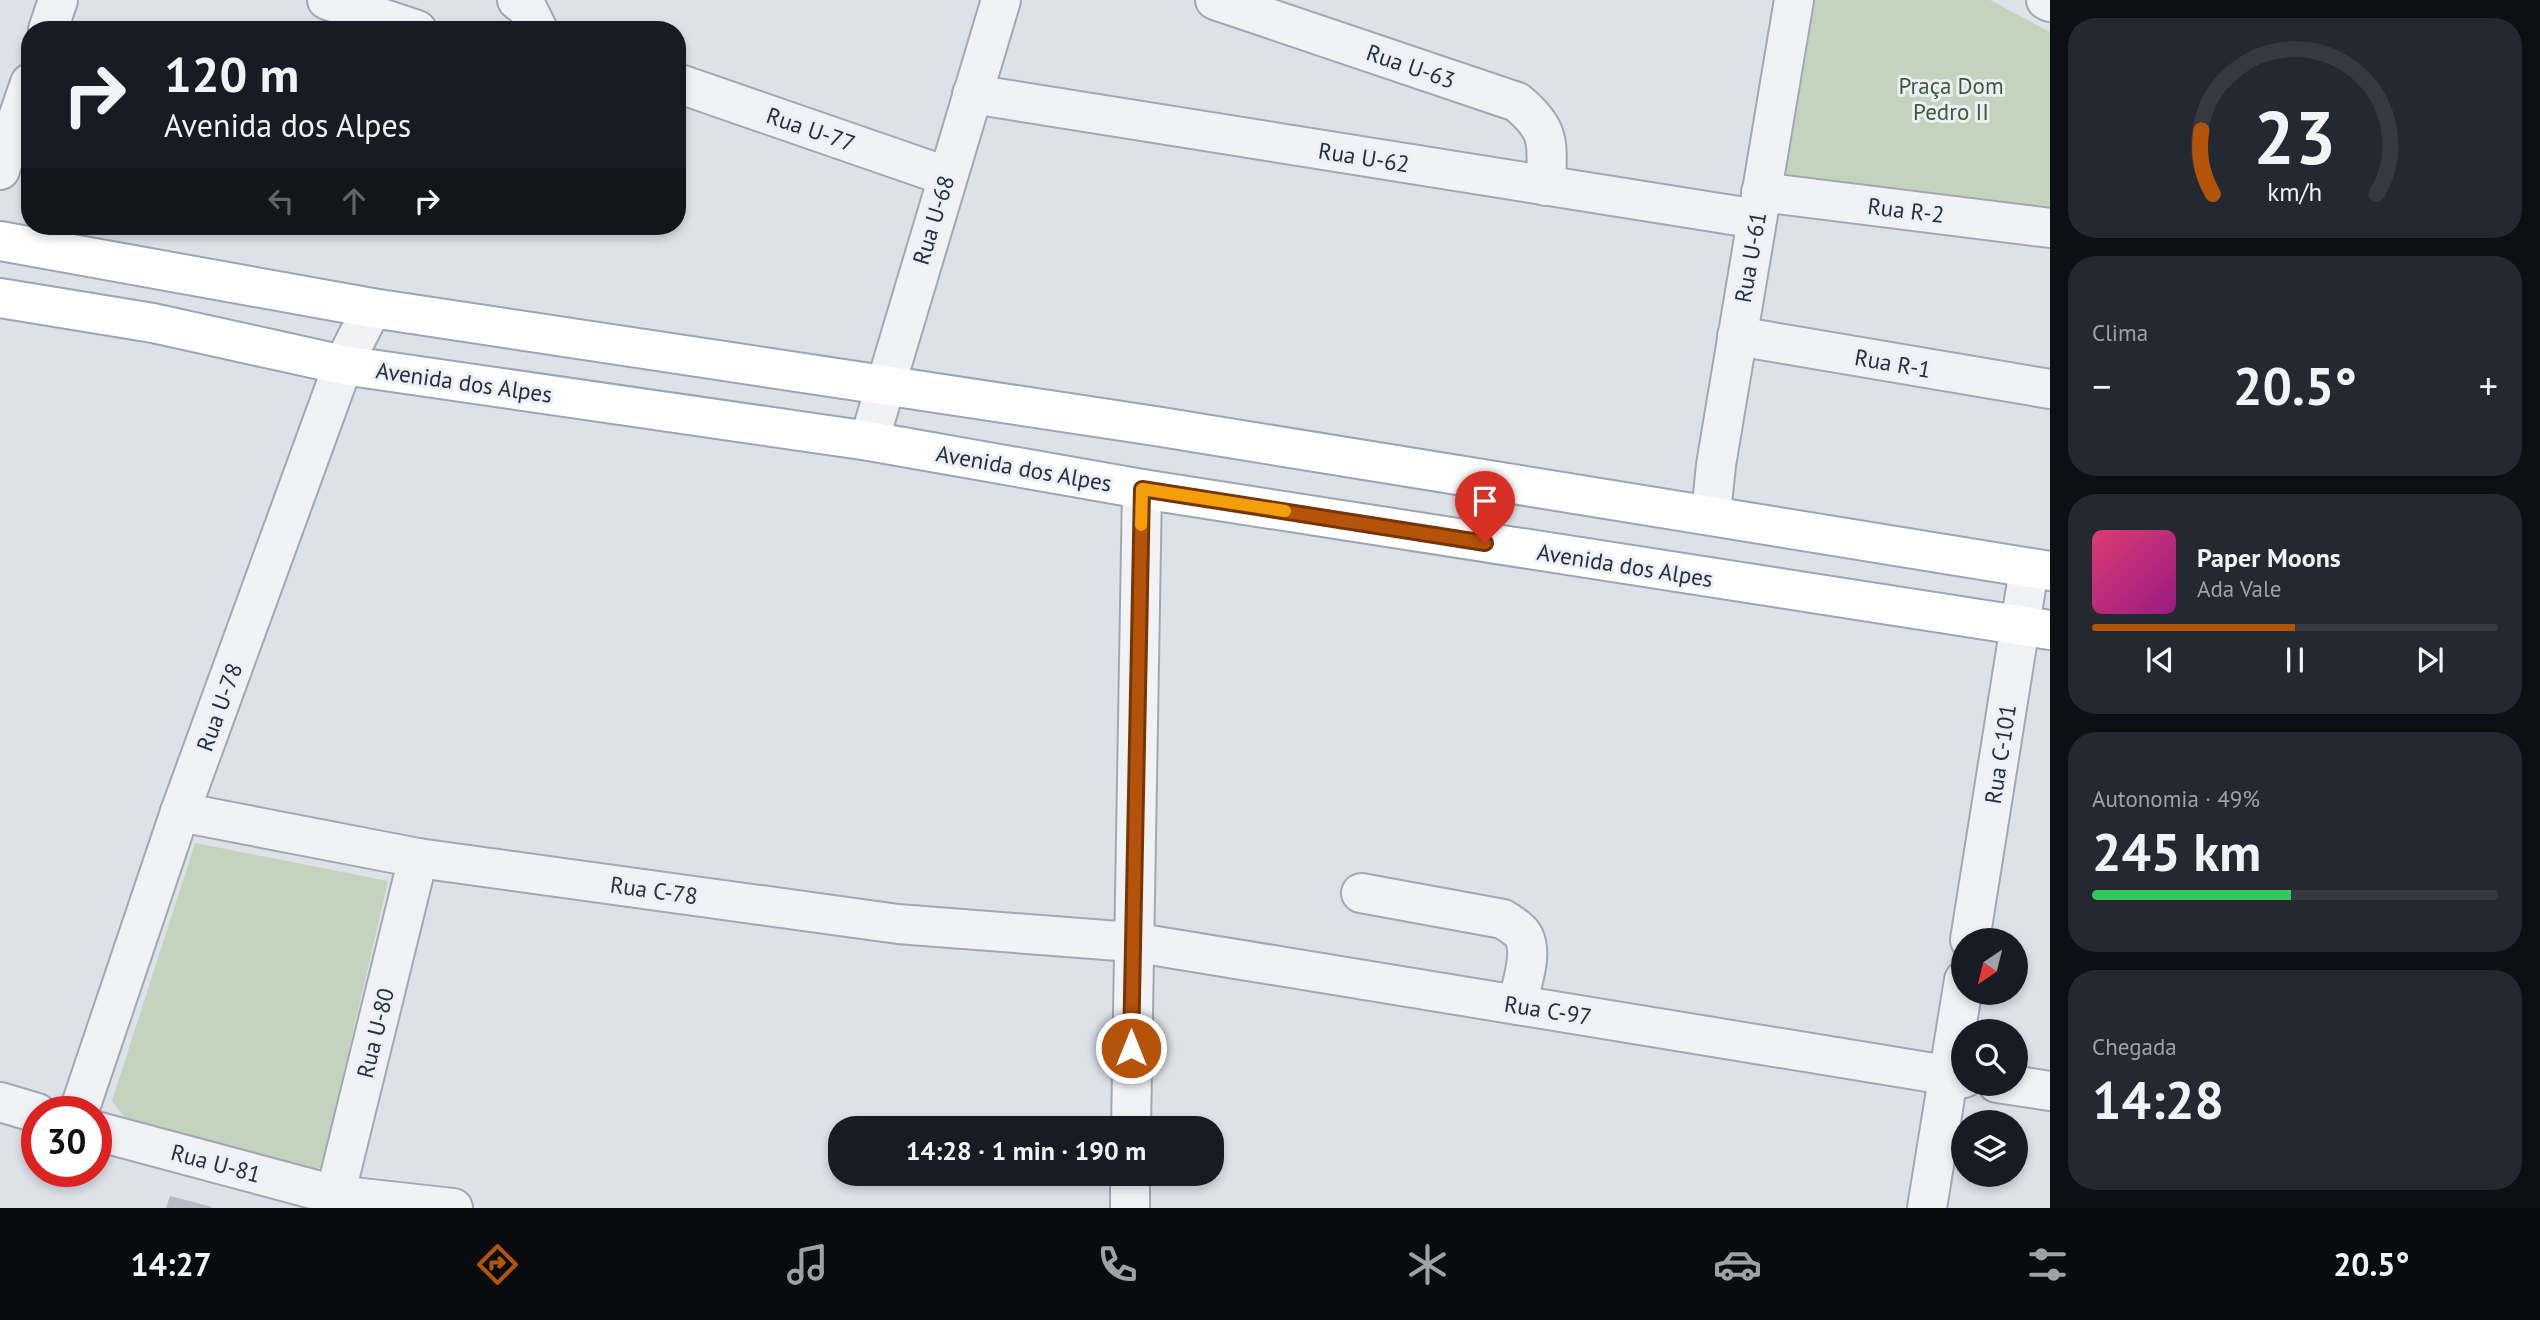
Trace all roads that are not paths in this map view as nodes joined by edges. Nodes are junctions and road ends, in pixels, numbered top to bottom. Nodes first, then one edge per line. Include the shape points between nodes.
1 (58, 0) edge
2 (327, 0) edge
3 (517, 0) edge
4 (1001, 0) edge
5 (1215, 0) edge
6 (1794, 0) edge
7 (51, 21) edge
8 (390, 21) edge
9 (534, 21) edge
10 (686, 86) edge
11 (972, 94) junction
12 (21, 109) edge
13 (0, 170) edge
14 (946, 176) junction
15 (1546, 186) junction
16 (1759, 206) junction
17 (2050, 228) edge
18 (0, 241) edge
19 (0, 298) edge
20 (372, 308) junction
21 (1737, 336) junction
22 (343, 365) junction
23 (884, 386) junction
24 (2050, 389) edge
25 (869, 441) junction
26 (1142, 489) junction
27 (1711, 514) junction
28 (2040, 570) edge
29 (2035, 627) edge
30 (180, 812) junction
31 (418, 858) junction
32 (1361, 894) dead end
33 (1972, 928) edge
34 (1132, 942) junction
35 (1517, 1004) junction
36 (1951, 1076) edge
37 (2028, 1088) edge
38 (2050, 1091) edge
39 (84, 1096) edge
40 (1952, 1096) edge
41 (0, 1102) edge
42 (21, 1108) edge
43 (1131, 1116) edge
44 (112, 1135) edge
45 (1130, 1186) edge
46 (333, 1202) edge
47 (453, 1208) edge
48 (1130, 1208) edge
49 (1927, 1208) edge

1 - 7 street
2 - 8 street
3 - 9 street
4 - 11 street, Rua U-68
5 - 15 street, Rua U-63 via 1517,102 1535,117 1548,141
6 - 16 street, Rua U-61
10 - 14 street, Rua U-77
11 - 14 street, Rua U-68
11 - 15 street, Rua U-62
12 - 13 street
14 - 23 street, Rua U-68
15 - 16 street, Rua U-62
16 - 17 street, Rua R-2
16 - 21 street, Rua U-61
18 - 20 main road
19 - 22 main road, Avenida dos Alpes via 153,323
20 - 22 street, Rua U-78
20 - 23 main road
21 - 24 street, Rua R-1
21 - 27 street, Rua U-61
22 - 25 main road, Avenida dos Alpes
22 - 30 street, Rua U-78
23 - 25 street, Rua U-68
23 - 27 main road
25 - 26 main road, Avenida dos Alpes
26 - 29 main road, Avenida dos Alpes
26 - 34 street
27 - 28 main road
28 - 29 street, Rua C-101
29 - 33 street, Rua C-101
30 - 31 street, Rua C-78
30 - 39 street, Rua U-78
31 - 34 street, Rua C-78 via 898,924
31 - 46 street, Rua U-80
32 - 35 street via 1503,919 1524,937 1527,956
34 - 35 street, Rua C-97
34 - 43 street
35 - 36 street, Rua C-97
37 - 38 street
40 - 49 street
41 - 42 street
44 - 46 street, Rua U-81
45 - 48 street
46 - 47 street, Rua U-81

